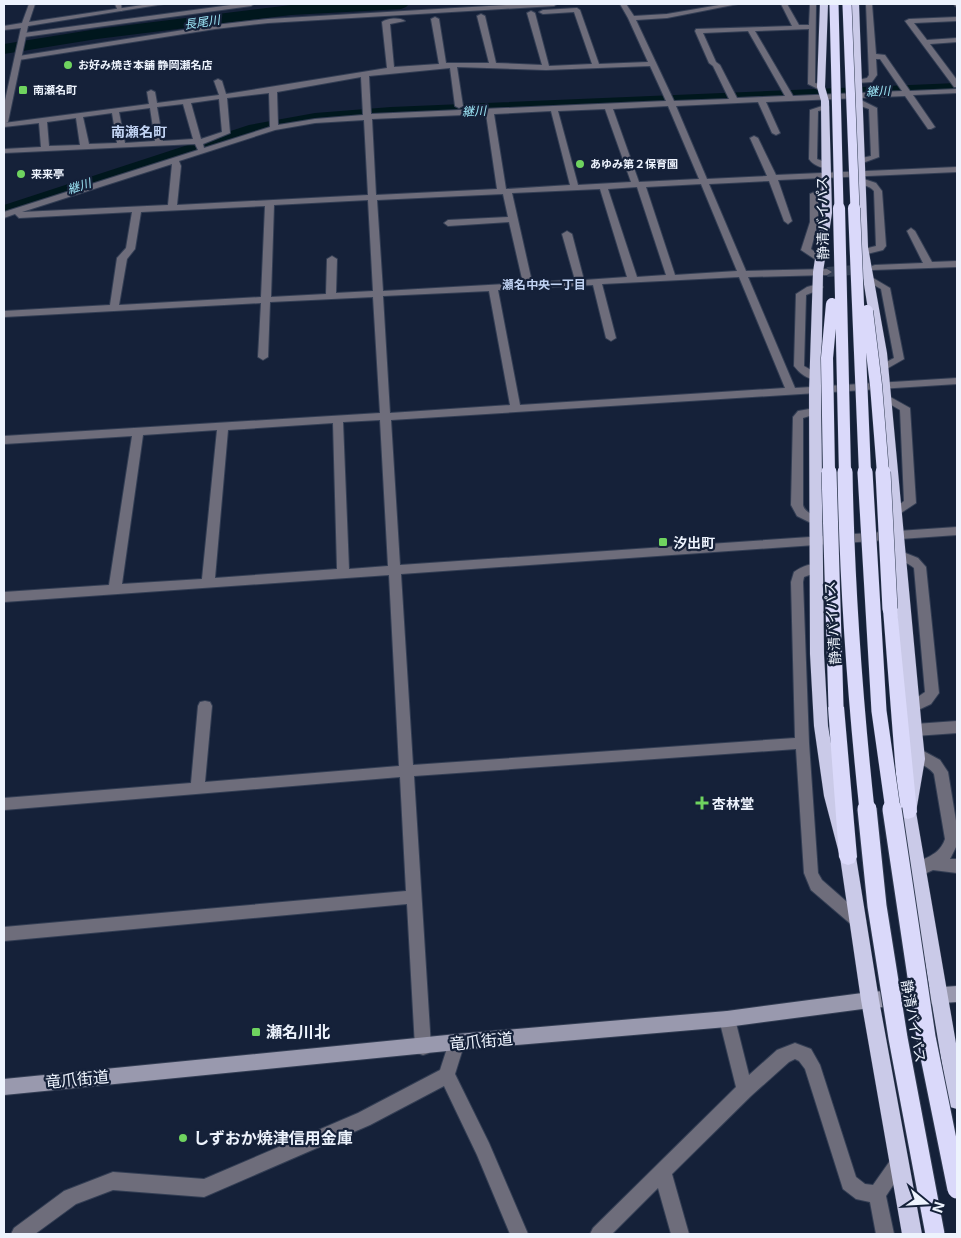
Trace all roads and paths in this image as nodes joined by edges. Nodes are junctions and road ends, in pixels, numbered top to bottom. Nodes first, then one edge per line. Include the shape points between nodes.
1 (32, 4) edge
2 (161, 4) edge
3 (251, 4) edge
4 (554, 4) edge
5 (623, 4) edge
6 (735, 4) edge
7 (784, 4) edge
8 (813, 4) edge
9 (824, 4) edge
10 (834, 4) edge
11 (846, 4) edge
12 (855, 4) edge
13 (869, 4) edge
14 (119, 7) edge
15 (531, 13) junction
16 (482, 16) junction
17 (632, 18) junction
18 (435, 19) junction
19 (957, 19) edge
20 (25, 24) junction
21 (796, 27) junction
22 (4, 28) edge
23 (750, 29) junction
24 (818, 30) junction
25 (24, 36) junction
26 (957, 40) edge
27 (925, 42) junction
28 (872, 56) junction
29 (19, 57) junction
30 (653, 64) junction
31 (443, 65) junction
32 (453, 65) junction
33 (494, 65) junction
34 (596, 66) junction
35 (546, 68) junction
36 (391, 70) junction
37 (365, 75) junction
38 (218, 80) dead end
39 (857, 81) junction
40 (957, 85) edge
41 (273, 90) junction
42 (957, 91) edge
43 (150, 92) dead end
44 (908, 93) junction
45 (223, 96) junction
46 (823, 97) junction
47 (790, 98) junction
48 (858, 99) junction
49 (761, 100) junction
50 (186, 101) junction
51 (734, 101) junction
52 (671, 104) junction
53 (151, 105) junction
54 (459, 106) dead end
55 (608, 106) junction
56 (554, 109) junction
57 (115, 110) junction
58 (490, 112) junction
59 (80, 115) junction
60 (368, 117) junction
61 (43, 119) junction
62 (4, 123) edge
63 (274, 125) junction
64 (930, 127) dead end
65 (776, 133) dead end
66 (754, 138) dead end
67 (198, 141) junction
68 (159, 143) junction
69 (121, 145) junction
70 (85, 147) junction
71 (46, 148) junction
72 (4, 150) edge
73 (201, 150) junction
74 (174, 159) junction
75 (957, 169) edge
76 (827, 171) junction
77 (861, 177) junction
78 (773, 179) junction
79 (703, 182) junction
80 (639, 185) junction
81 (603, 186) junction
82 (575, 188) junction
83 (504, 191) junction
84 (833, 192) junction
85 (372, 196) junction
86 (270, 202) junction
87 (172, 207) junction
88 (137, 209) junction
89 (4, 215) edge
90 (513, 220) junction
91 (788, 221) dead end
92 (448, 223) dead end
93 (911, 231) dead end
94 (567, 234) dead end
95 (860, 251) junction
96 (332, 259) dead end
97 (957, 264) edge
98 (930, 265) junction
99 (822, 272) junction
100 (872, 273) junction
101 (741, 274) junction
102 (670, 278) junction
103 (633, 280) junction
104 (597, 282) junction
105 (580, 283) junction
106 (528, 286) junction
107 (493, 287) junction
108 (818, 287) junction
109 (378, 293) junction
110 (331, 296) junction
111 (265, 299) junction
112 (114, 308) junction
113 (4, 314) edge
114 (612, 338) dead end
115 (263, 358) dead end
116 (883, 368) junction
117 (816, 377) junction
118 (957, 381) edge
119 (815, 391) junction
120 (792, 392) junction
121 (885, 392) junction
122 (516, 409) junction
123 (816, 411) junction
124 (386, 417) junction
125 (338, 419) junction
126 (222, 426) junction
127 (138, 432) junction
128 (4, 440) edge
129 (895, 513) junction
130 (815, 521) junction
131 (957, 531) edge
132 (896, 535) junction
133 (815, 541) junction
134 (898, 554) junction
135 (816, 568) junction
136 (394, 570) junction
137 (343, 574) junction
138 (208, 583) junction
139 (115, 589) junction
140 (4, 597) edge
141 (205, 706) dead end
142 (914, 707) junction
143 (957, 727) edge
144 (915, 730) junction
145 (802, 743) junction
146 (916, 753) junction
147 (407, 771) junction
148 (197, 788) junction
149 (4, 804) edge
150 (908, 812) junction
151 (848, 857) junction
152 (934, 864) junction
153 (957, 866) edge
154 (918, 870) junction
155 (413, 897) junction
156 (858, 921) junction
157 (4, 934) edge
158 (957, 994) edge
159 (938, 996) junction
160 (870, 1000) junction
161 (727, 1018) junction
162 (457, 1042) junction
163 (424, 1046) junction
164 (447, 1075) junction
165 (955, 1077) edge
166 (4, 1087) edge
167 (745, 1090) junction
168 (957, 1100) edge
169 (898, 1164) junction
170 (663, 1172) junction
171 (957, 1189) edge
172 (877, 1194) junction
173 (20, 1234) edge
174 (519, 1234) edge
175 (599, 1234) edge
176 (680, 1234) edge
177 (885, 1234) edge
178 (912, 1234) edge
179 (936, 1234) edge

1 - 20 street
2 - 14 street
3 - 25 street
4 - 29 street via 259,22
5 - 17 street
6 - 17 street via 667,16
7 - 21 street
8 - 24 street
9 - 24 highway
10 - 84 highway, 静清バイパス, bridge
11 - 95 highway, 静清バイパス, bridge
12 - 39 highway
13 - 28 street
14 - 20 street
15 - 16 street
15 - 34 street via 577,10
15 - 35 street
16 - 18 street
16 - 33 street
17 - 30 street
18 - 31 street
18 - 36 street via 386,22
19 - 27 street via 909,21
20 - 22 street
20 - 25 street
21 - 23 street
21 - 24 street
23 - 47 street
23 - 51 street via 699,31
24 - 46 highway
25 - 29 street
26 - 27 street
27 - 40 street
28 - 39 street via 872,79
28 - 44 street via 882,57
29 - 62 street
30 - 34 street
30 - 52 street
31 - 32 street
31 - 36 street
32 - 33 street
32 - 54 street
33 - 35 street
34 - 35 street
36 - 37 street
37 - 41 street
37 - 60 street
38 - 45 street
39 - 48 highway
41 - 45 street
41 - 63 street
42 - 44 street
43 - 53 street
44 - 48 street
44 - 64 street
45 - 50 street
45 - 67 street via 226,133
46 - 47 street
46 - 48 street
46 - 76 highway
47 - 49 street
48 - 77 highway
49 - 51 street
49 - 65 street
50 - 53 street
50 - 67 street
51 - 52 street
52 - 55 street
52 - 79 street
53 - 57 street
53 - 68 street
55 - 56 street
55 - 80 street
56 - 58 street
56 - 82 street
57 - 59 street
57 - 69 street
58 - 60 street
58 - 83 street
59 - 61 street
59 - 70 street
60 - 63 street
60 - 85 street
61 - 62 street
61 - 71 street
63 - 73 street
66 - 78 street
67 - 68 street
67 - 73 street
68 - 69 street
69 - 70 street
70 - 71 street
71 - 72 street
73 - 74 street
74 - 87 street via 177,166
74 - 89 street
75 - 77 street
76 - 77 street
76 - 78 street
76 - 84 highway
77 - 95 highway
77 - 95 street via 878,192 881,246
78 - 79 street
78 - 91 street
79 - 80 street
79 - 101 street
80 - 81 street
80 - 102 street
81 - 82 street
81 - 103 street
82 - 83 street
83 - 85 street
83 - 90 street
84 - 99 highway via 819,259
84 - 151 highway, bridge via 827,406 836,708
84 - 179 highway, 静清バイパス, bridge via 855,701 877,906 898,1038
85 - 86 street
85 - 109 street
86 - 87 street
86 - 111 street
87 - 88 street
88 - 89 street
88 - 112 street via 130,249 122,258
90 - 92 street
90 - 106 street
93 - 98 street
94 - 105 street
95 - 100 highway
95 - 150 highway, bridge via 872,350
95 - 171 highway, 静清バイパス, bridge via 862,412 879,710 925,1027
96 - 110 street
97 - 98 street
98 - 100 street
99 - 101 street
99 - 108 highway
100 - 116 highway
100 - 116 street via 885,288 899,359
101 - 102 street
101 - 120 street
102 - 103 street
103 - 104 street
104 - 105 street
104 - 114 street
105 - 106 street
106 - 107 street
107 - 109 street
107 - 122 street
108 - 117 highway
108 - 117 street via 801,294 799,366
109 - 110 street
109 - 124 street
110 - 111 street
111 - 112 street
111 - 115 street
112 - 113 street
116 - 121 highway
117 - 119 highway
118 - 121 street
119 - 120 street
119 - 121 street
119 - 123 highway
120 - 122 street
121 - 129 highway
121 - 129 street via 905,408 910,503
122 - 124 street
123 - 130 highway
123 - 130 street via 802,413 798,417 797,505 803,515
124 - 125 street
124 - 136 street
125 - 126 street
125 - 137 street
126 - 127 street
126 - 138 street
127 - 128 street
127 - 139 street
129 - 132 highway
130 - 133 highway
131 - 132 street
132 - 133 street
132 - 134 highway
133 - 135 highway
133 - 136 street
134 - 142 highway
134 - 142 street via 914,561 920,568 932,693
135 - 145 street via 798,574 797,582
135 - 151 highway via 823,742 832,796
136 - 137 street
136 - 147 street
137 - 138 street
138 - 139 street
139 - 140 street
141 - 148 street
142 - 144 highway
143 - 144 street
144 - 146 highway
145 - 147 street
145 - 156 street via 811,873 816,885
146 - 150 highway
146 - 152 street via 935,764 941,772 952,839 950,849
147 - 148 street
147 - 155 street
148 - 149 street
150 - 154 highway
151 - 156 highway
152 - 153 street
152 - 154 street
154 - 159 highway
155 - 157 street
155 - 163 street
156 - 160 highway
158 - 159 main road, 竜爪街道
159 - 160 main road, 竜爪街道
159 - 165 highway
160 - 161 main road, 竜爪街道
160 - 169 highway
161 - 162 main road, 竜爪街道
161 - 167 street
162 - 163 main road, 竜爪街道
162 - 164 street
163 - 166 main road, 竜爪街道
164 - 173 street via 364,1119 204,1188 112,1181 70,1197
164 - 174 street
165 - 168 highway
167 - 170 street
167 - 172 street via 783,1056 795,1051 805,1055 812,1065 849,1183 862,1193
169 - 172 street
169 - 178 highway
170 - 175 street
170 - 176 street
172 - 177 street

